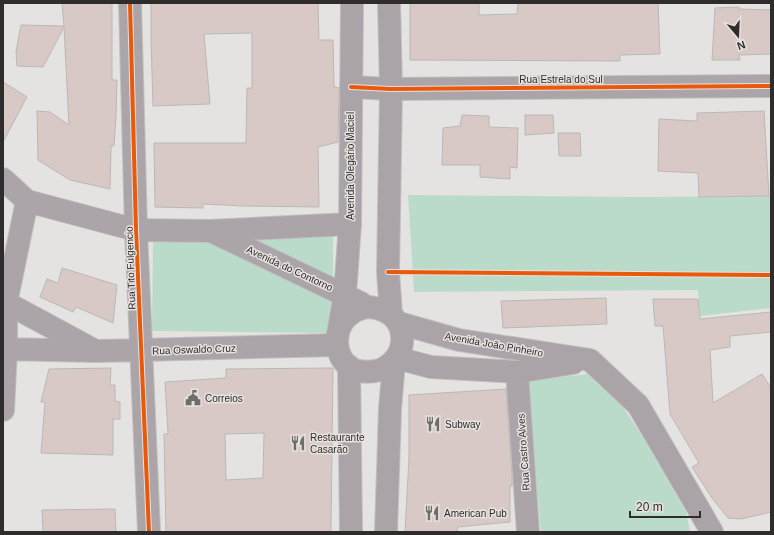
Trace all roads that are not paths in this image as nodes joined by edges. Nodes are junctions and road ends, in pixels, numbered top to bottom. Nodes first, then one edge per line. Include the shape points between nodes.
1 (130, 3) edge
2 (352, 3) edge
3 (389, 3) edge
4 (771, 86) edge
5 (351, 87) junction
6 (391, 88) junction
7 (3, 178) edge
8 (27, 201) junction
9 (350, 224) junction
10 (136, 230) junction
11 (210, 231) junction
12 (345, 294) junction
13 (5, 302) edge
14 (369, 307) junction
15 (395, 319) junction
16 (338, 336) junction
17 (4, 349) edge
18 (141, 350) junction
19 (97, 351) junction
20 (396, 360) junction
21 (590, 360) junction
22 (349, 366) junction
23 (517, 372) junction
24 (3, 410) edge
25 (149, 532) edge
26 (351, 532) edge
27 (386, 532) edge
28 (528, 532) edge
29 (712, 532) edge

1 - 10 street, Rua Tito Fulgencio
2 - 5 main road, Avenida Olegário Maciel
3 - 6 main road
4 - 6 street, Rua Estrela do Sul
5 - 6 street, Rua Estrela do Sul
5 - 9 main road, Avenida Olegário Maciel
6 - 15 main road via 388,272
7 - 8 street, Avenida do Contorno
8 - 10 street, Avenida do Contorno
8 - 13 street
9 - 11 street, Avenida do Contorno
9 - 12 main road, Avenida Olegário Maciel
10 - 11 street, Avenida do Contorno
10 - 18 street, Rua Tito Fulgencio
11 - 12 street, Avenida do Contorno
12 - 14 street, Avenida do Contorno
12 - 16 main road, Avenida Olegário Maciel
13 - 17 street
13 - 19 street
14 - 15 main road via 384,310
14 - 16 main road via 359,309 344,319
15 - 20 main road via 402,337 402,347
15 - 21 main road, Avenida João Pinheiro via 459,340
16 - 18 street, Rua Oswaldo Cruz
16 - 22 main road via 340,353
17 - 19 street, Rua Oswaldo Cruz
17 - 24 street
18 - 19 street, Rua Oswaldo Cruz
18 - 25 street, Rua Tito Fulgencio
20 - 22 main road via 382,370 372,372
20 - 23 main road, Avenida João Pinheiro via 431,367
20 - 27 main road via 390,409
21 - 23 main road, Avenida João Pinheiro
21 - 29 main road via 638,404
22 - 26 main road
23 - 28 street, Rua Castro Alves

